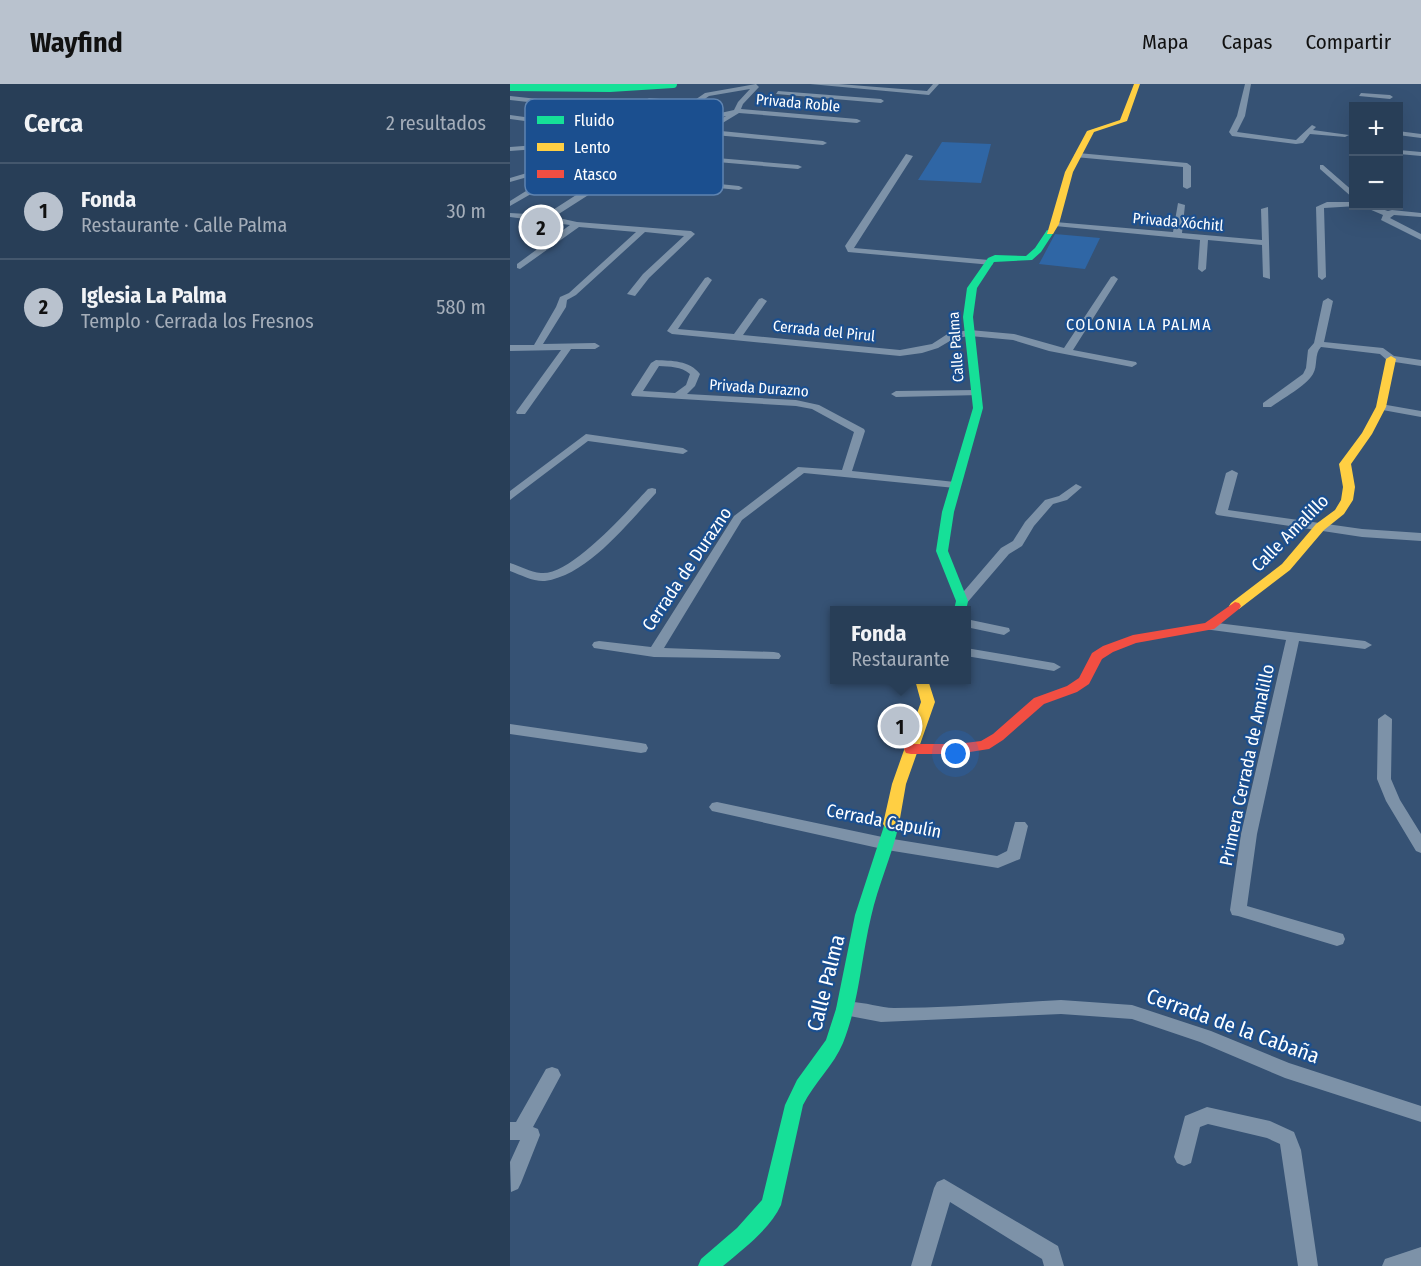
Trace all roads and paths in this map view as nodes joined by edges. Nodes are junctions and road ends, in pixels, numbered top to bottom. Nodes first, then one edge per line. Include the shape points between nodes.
1 (673, 84) edge
2 (806, 84) edge
3 (813, 84) edge
4 (936, 84) edge
5 (1137, 84) edge
6 (1248, 84) edge
7 (758, 85) edge
8 (510, 87) edge
9 (778, 93) dead end
10 (797, 94) junction
11 (1361, 95) dead end
12 (1390, 97) dead end
13 (510, 98) edge
14 (520, 99) junction
15 (699, 99) edge
16 (525, 100) edge
17 (881, 101) dead end
18 (510, 105) edge
19 (737, 111) junction
20 (723, 114) edge
21 (510, 117) edge
22 (525, 119) edge
23 (723, 120) edge
24 (857, 121) dead end
25 (723, 134) edge
26 (1403, 134) edge
27 (1345, 135) dead end
28 (1421, 136) edge
29 (823, 143) dead end
30 (525, 148) edge
31 (510, 149) edge
32 (1403, 152) edge
33 (1421, 154) edge
34 (1078, 155) junction
35 (909, 156) dead end
36 (723, 161) edge
37 (1323, 167) dead end
38 (798, 168) dead end
39 (723, 186) edge
40 (1187, 187) dead end
41 (739, 188) dead end
42 (1349, 193) edge
43 (526, 195) edge
44 (582, 195) edge
45 (510, 204) edge
46 (1349, 204) edge
47 (1181, 205) dead end
48 (1265, 209) dead end
49 (1379, 210) edge
50 (1383, 210) edge
51 (1389, 213) junction
52 (510, 215) edge
53 (1421, 215) edge
54 (548, 218) junction
55 (577, 224) junction
56 (1054, 224) junction
57 (642, 231) junction
58 (1177, 236) junction
59 (1421, 237) edge
60 (1204, 238) junction
61 (1265, 243) junction
62 (989, 263) junction
63 (520, 266) dead end
64 (1202, 269) dead end
65 (1268, 277) dead end
66 (1322, 277) dead end
67 (1114, 279) dead end
68 (708, 280) dead end
69 (632, 294) dead end
70 (762, 301) dead end
71 (1328, 301) dead end
72 (970, 333) junction
73 (737, 337) junction
74 (1319, 344) junction
75 (569, 346) junction
76 (595, 346) dead end
77 (537, 347) junction
78 (510, 348) edge
79 (1067, 351) junction
80 (1391, 360) junction
81 (1421, 363) edge
82 (1132, 364) dead end
83 (976, 393) junction
84 (896, 394) dead end
85 (677, 397) junction
86 (1267, 405) dead end
87 (1381, 407) junction
88 (520, 412) dead end
89 (1421, 414) edge
90 (683, 451) dead end
91 (1233, 472) dead end
92 (846, 473) junction
93 (955, 485) junction
94 (1076, 487) dead end
95 (652, 490) dead end
96 (510, 497) edge
97 (1320, 527) junction
98 (1421, 537) edge
99 (510, 567) edge
100 (961, 606) edge
101 (971, 624) edge
102 (1209, 626) junction
103 (1004, 631) dead end
104 (1294, 635) junction
105 (599, 645) dead end
106 (1365, 645) dead end
107 (654, 653) junction
108 (971, 653) edge
109 (774, 656) dead end
110 (1054, 667) dead end
111 (923, 684) edge
112 (1385, 719) dead end
113 (510, 729) edge
114 (641, 748) dead end
115 (911, 749) junction
116 (717, 807) dead end
117 (1020, 826) dead end
118 (887, 844) junction
119 (1421, 848) edge
120 (1336, 939) dead end
121 (845, 1009) junction
122 (552, 1074) dead end
123 (1421, 1113) edge
124 (521, 1133) edge
125 (1184, 1157) dead end
126 (511, 1183) edge
127 (1421, 1257) edge
128 (708, 1266) edge
129 (921, 1266) edge
130 (1054, 1266) edge
131 (1308, 1266) edge
132 (1392, 1266) edge

1 - 8 main road, bridge
2 - 10 street
3 - 4 street via 929,93
5 - 34 main road via 1123,121 1091,131
6 - 27 street via 1235,134 1296,142 1310,130
7 - 15 street via 707,94
7 - 19 street
9 - 10 street
10 - 17 street
11 - 12 street
13 - 14 street
14 - 16 street
14 - 18 street
19 - 20 street, Privada Roble
19 - 23 street
19 - 24 street, Privada Roble
21 - 22 street
25 - 29 street
26 - 28 street
30 - 31 street
32 - 33 street
34 - 40 street via 1184,165
34 - 56 main road
35 - 62 street via 849,246 851,250
36 - 38 street
37 - 42 street
39 - 41 street
43 - 45 street
44 - 54 street
46 - 66 street via 1320,207
47 - 58 street
48 - 61 street
49 - 51 street
50 - 51 street
51 - 53 street
51 - 59 street via 1384,218
52 - 54 street
54 - 55 street
55 - 57 street
55 - 63 street
56 - 58 street, Privada Xóchitl
56 - 62 main road via 1033,259 995,258
57 - 69 street via 691,234
57 - 77 street via 563,299
58 - 60 street, Privada Xóchitl
60 - 61 street, Privada Xóchitl
60 - 64 street
61 - 65 street
62 - 72 main road, Calle Palma via 972,288
67 - 79 street
68 - 73 street, Cerrada del Pirul via 672,332
70 - 73 street
71 - 74 street
72 - 73 street, Cerrada del Pirul via 952,335 919,351 900,352
72 - 79 street via 1014,337
72 - 83 main road, Calle Palma
74 - 80 street via 1383,351
74 - 86 street via 1313,350 1307,376
75 - 76 street
75 - 77 street
75 - 88 street
77 - 78 street
79 - 82 street
80 - 81 street
80 - 87 main road, Calle Amalillo
83 - 84 street
83 - 93 main road, Calle Palma via 978,408
85 - 85 street, Privada Durazno via 666,396 636,394 656,363 692,369 695,374 690,386
85 - 92 street, Privada Durazno via 815,407 860,431
87 - 89 street
87 - 97 main road, Calle Amalillo via 1345,464 1347,500 1340,512
90 - 96 street via 586,437
91 - 97 street via 1221,513
92 - 93 street, Cerrada de Durazno
92 - 107 street, Cerrada de Durazno via 802,469 738,518
93 - 100 main road, Calle Palma via 942,551
94 - 100 street via 1063,498 1048,502 1018,543 1005,551
95 - 99 street via 596,550 566,568 544,577
97 - 98 street
97 - 102 main road, Calle Amalillo via 1286,567
101 - 103 street
102 - 104 street
102 - 115 main road, Calle Amalillo via 1133,639 1108,649 1097,656 1083,681 1039,701 984,745
104 - 106 street
104 - 120 street, Primera Cerrada de Amalillo via 1249,834 1238,910
105 - 107 street, Cerrada de Durazno
107 - 109 street, Cerrada de Durazno
108 - 110 street
111 - 115 main road, Calle Palma via 928,702
112 - 119 street via 1384,779
113 - 114 street
115 - 118 main road, Calle Palma via 899,784
116 - 118 street, Cerrada Capulín
117 - 118 street, Cerrada Capulín via 1014,855 998,862
118 - 121 main road, Calle Palma via 863,915
121 - 123 street, Cerrada de la Cabaña via 916,1016 1061,1007 1132,1012 1205,1036 1285,1070
121 - 128 main road, Calle Palma via 834,1043 794,1104 771,1205
122 - 124 street
124 - 126 street
125 - 131 street via 1192,1122 1207,1115 1287,1138
127 - 132 street
129 - 130 street via 944,1188 1051,1253

